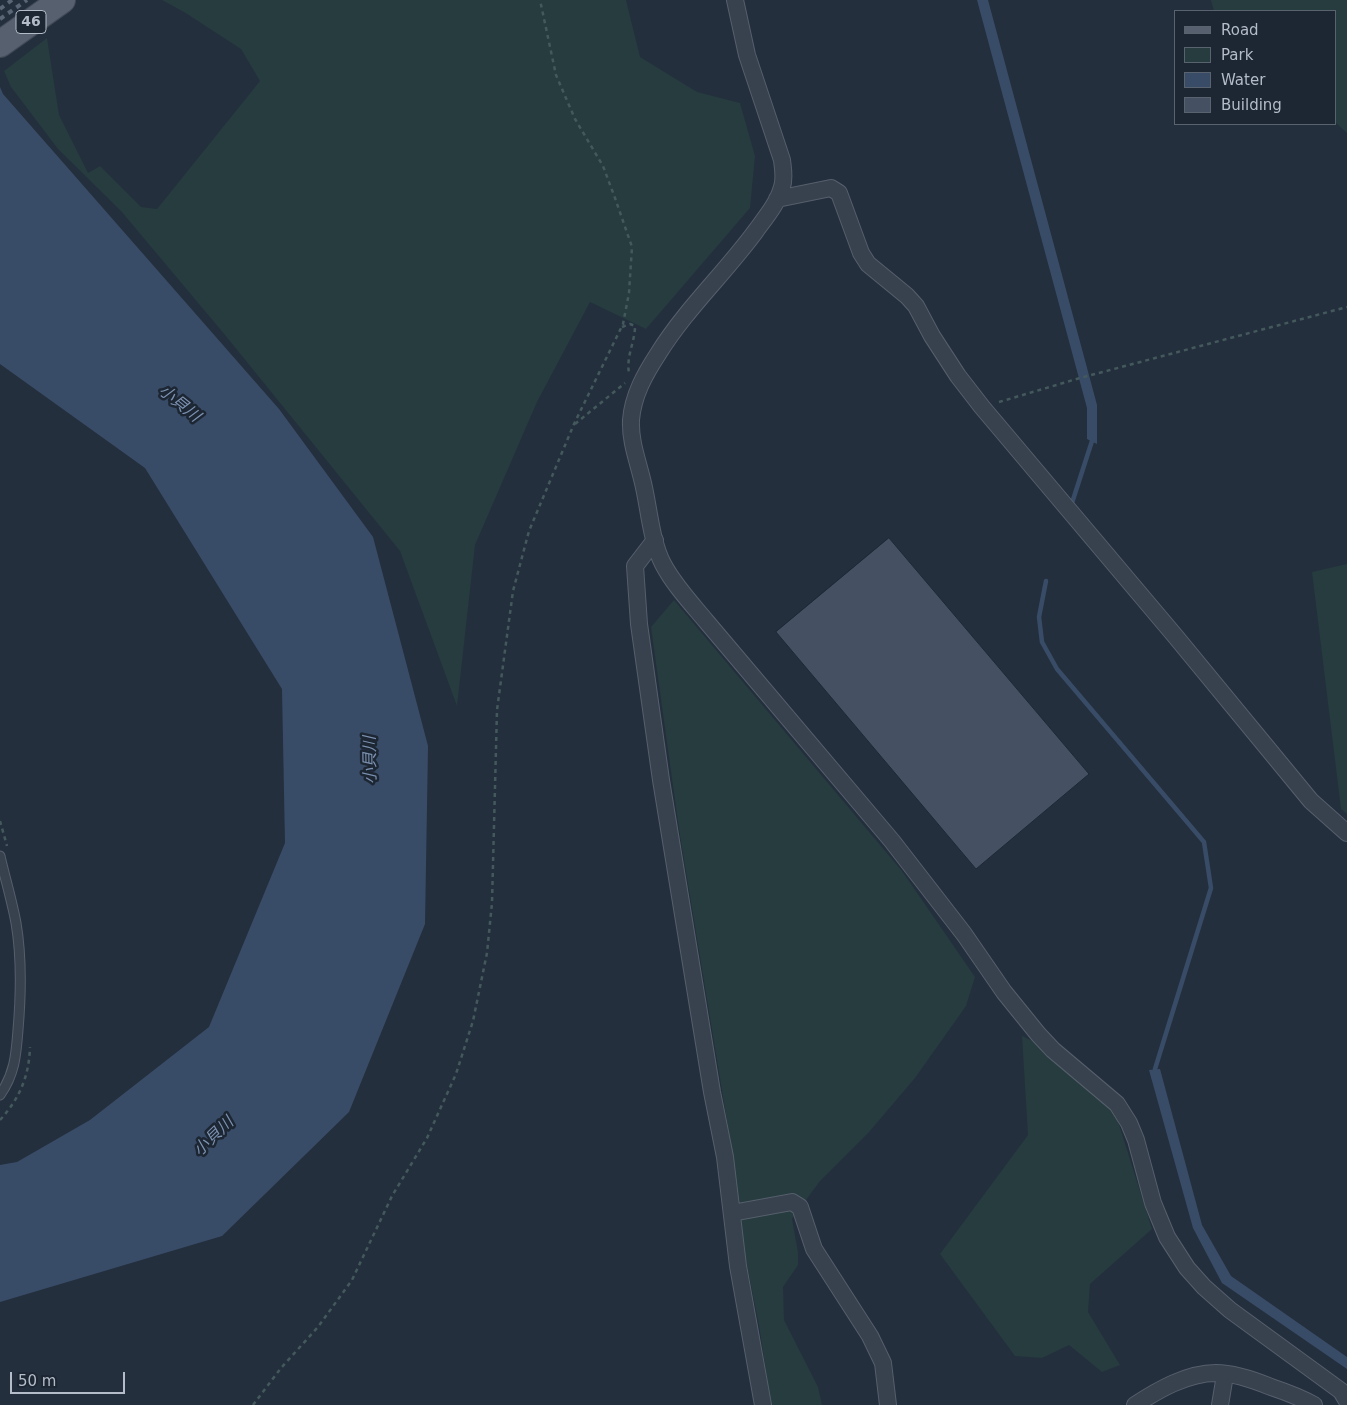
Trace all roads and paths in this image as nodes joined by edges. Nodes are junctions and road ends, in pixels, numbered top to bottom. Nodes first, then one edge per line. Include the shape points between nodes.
1 (62, 0) edge
2 (540, 0) edge
3 (734, 0) edge
4 (0, 44) edge
5 (776, 199) junction
6 (1347, 307) edge
7 (622, 325) junction
8 (647, 372) junction
9 (630, 379) junction
10 (982, 407) junction
11 (574, 424) junction
12 (655, 540) junction
13 (1347, 833) edge
14 (0, 856) edge
15 (0, 1095) edge
16 (732, 1213) junction
17 (1225, 1375) junction
18 (1347, 1401) edge
19 (253, 1405) edge
20 (763, 1405) edge
21 (888, 1405) edge
22 (1135, 1405) edge
23 (1220, 1405) edge
24 (1314, 1405) edge

1 - 4 main road, 46
2 - 7 path via 556,75 575,119 603,166 632,247 629,293
3 - 5 street via 747,55 782,160 784,176
5 - 8 street via 740,252 674,329
5 - 10 street via 831,188 839,192 868,264 916,306 942,352
6 - 10 path
7 - 9 path via 635,326 628,356
7 - 11 path
8 - 9 path
8 - 12 street via 635,396 631,420 633,448
9 - 11 path
10 - 13 street via 1311,801
11 - 19 path via 529,531 513,590 497,710 488,953 456,1074 427,1138 392,1196 352,1280 318,1327 280,1368
12 - 16 street via 635,566 639,624
12 - 18 street via 662,563 682,591 892,841 1022,1016 1053,1050 1117,1104 1136,1140 1153,1203 1167,1237 1187,1268 1230,1310 1341,1391
14 - 15 lane via 16,923 20,977 16,1060 11,1078
16 - 20 street via 738,1266
16 - 21 street via 792,1202 800,1207 814,1249 870,1336 883,1363
17 - 22 street via 1201,1375 1171,1384
17 - 23 street
17 - 24 street via 1254,1380

